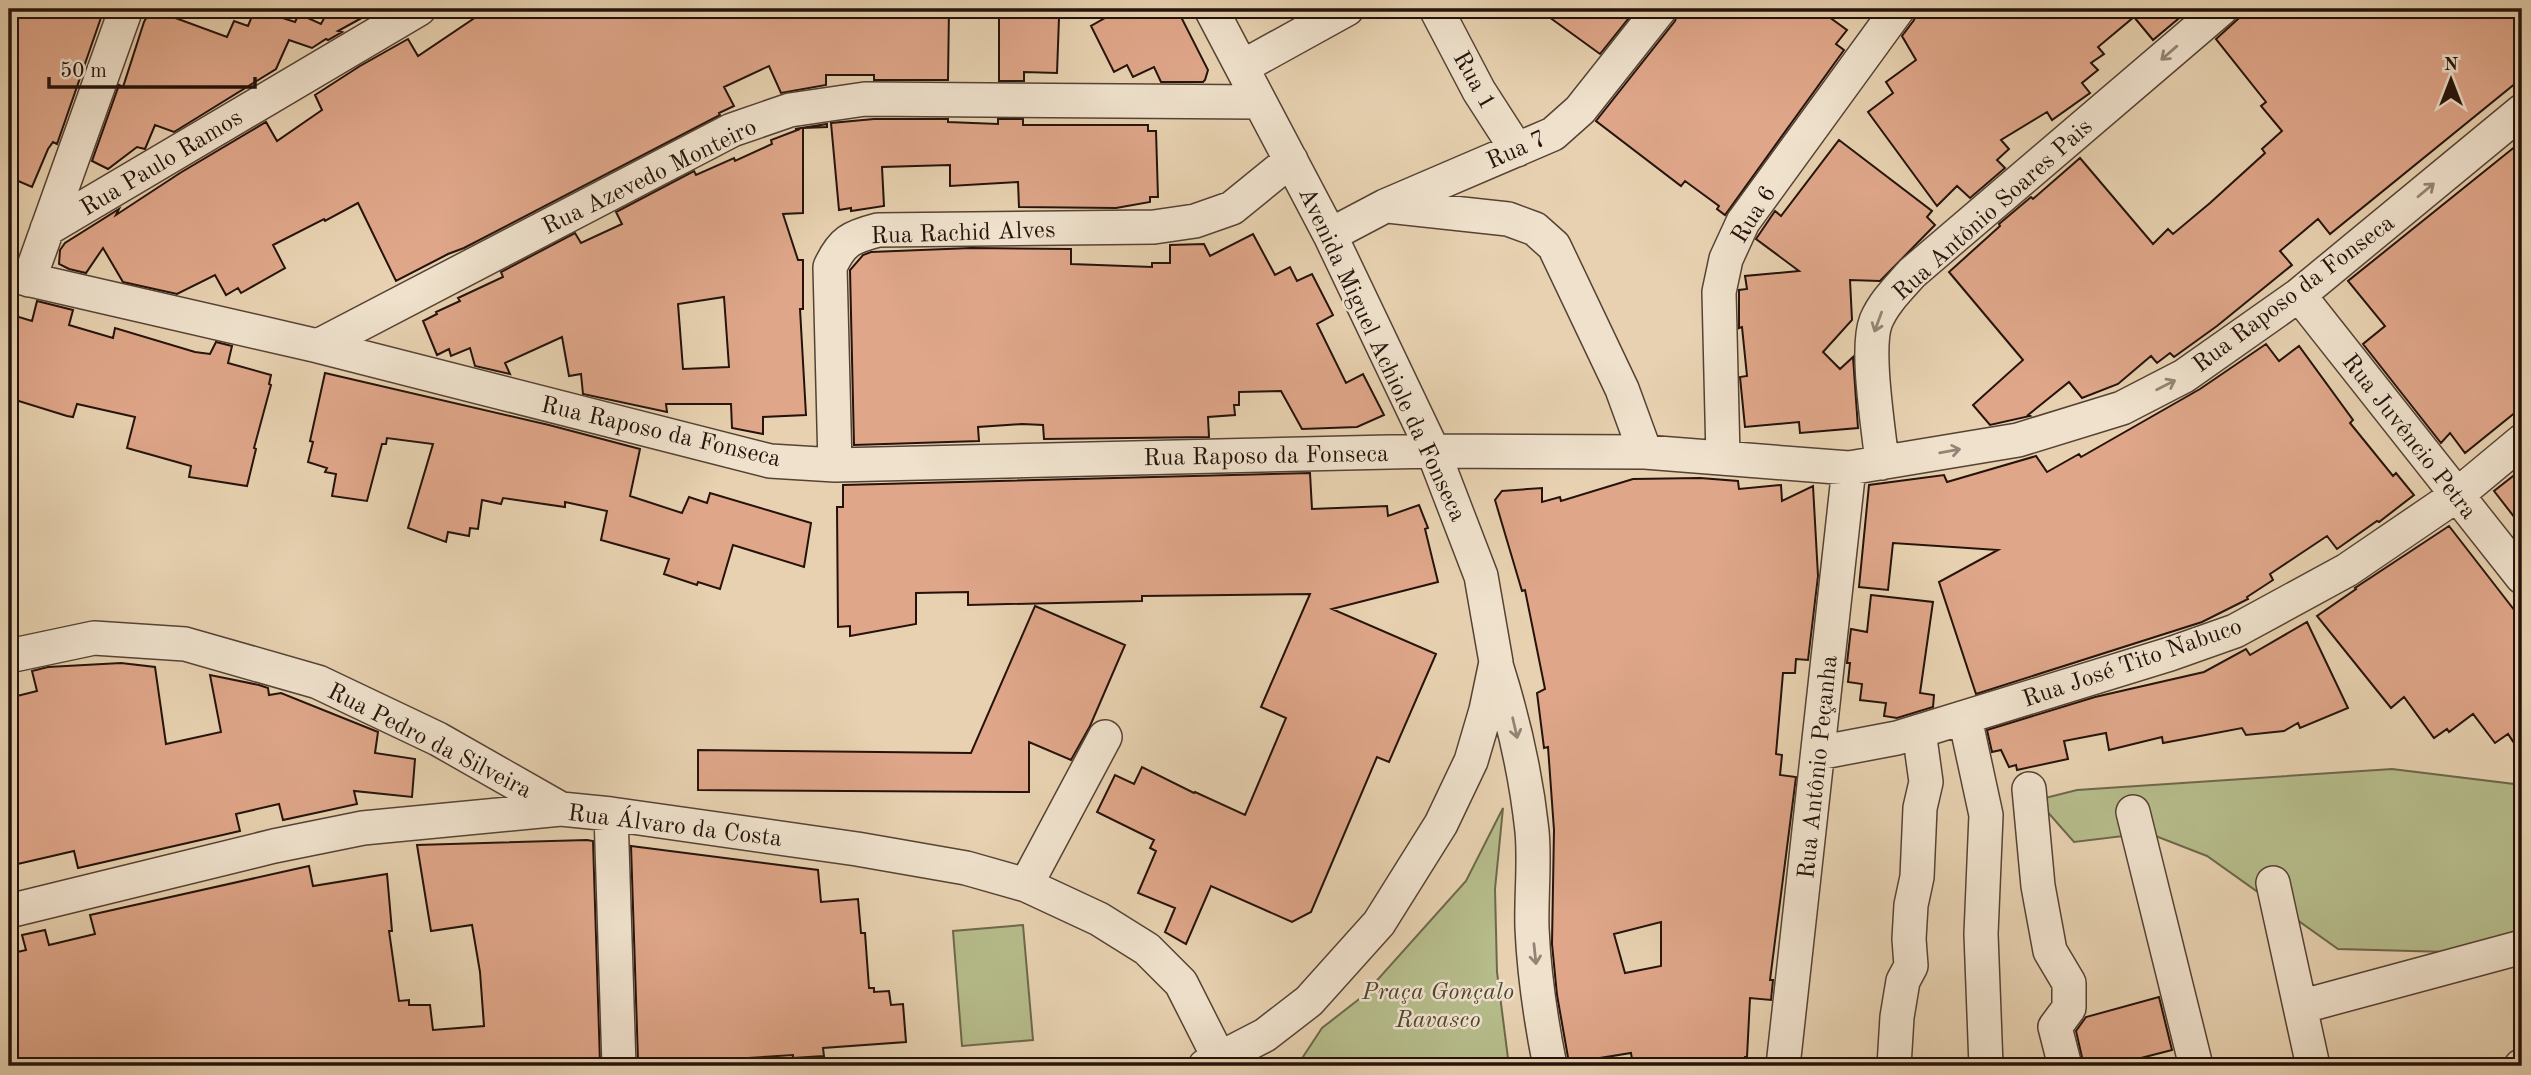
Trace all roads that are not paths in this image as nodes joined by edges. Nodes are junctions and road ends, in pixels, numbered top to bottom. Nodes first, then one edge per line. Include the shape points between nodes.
1 (126, 9) edge
2 (419, 9) edge
3 (1211, 9) edge
4 (1347, 9) edge
5 (1436, 9) edge
6 (1660, 9) edge
7 (2221, 9) edge
8 (1886, 14) edge
9 (1242, 67) junction
10 (1258, 102) junction
11 (2522, 111) edge
12 (1517, 150) junction
13 (1291, 160) junction
14 (1385, 206) junction
15 (47, 229) junction
16 (1330, 235) junction
17 (19, 277) edge
18 (2299, 295) junction
19 (318, 346) junction
20 (2522, 441) edge
21 (1433, 451) junction
22 (1645, 452) junction
23 (1723, 457) junction
24 (1882, 463) junction
25 (835, 465) junction
26 (1849, 468) junction
27 (2457, 495) junction
28 (2522, 577) edge
29 (9, 656) edge
30 (1496, 662) junction
31 (1965, 718) junction
32 (1919, 731) junction
33 (1105, 737) dead end
34 (1818, 753) junction
35 (2029, 789) dead end
36 (561, 809) junction
37 (2133, 812) dead end
38 (611, 814) junction
39 (2273, 883) dead end
40 (1026, 885) junction
41 (9, 911) edge
42 (2522, 947) edge
43 (2300, 1007) junction
44 (1216, 1064) edge
45 (619, 1066) edge
46 (1550, 1066) edge
47 (1783, 1066) edge
48 (1895, 1066) edge
49 (1986, 1066) edge
50 (2065, 1066) edge
51 (2196, 1066) edge
52 (2314, 1066) edge

1 - 15 street
2 - 15 street, Rua Paulo Ramos
3 - 9 street, Avenida Miguel Achiole da Fonseca
4 - 9 street
5 - 12 street, Rua 1 via 1479,91
6 - 12 street, Rua 7 via 1580,110 1553,134
7 -> 24 street, Rua Antônio Soares Pais via 1912,273 1889,298 1876,323 1872,351
8 - 23 street, Rua 6 via 1743,222 1726,259 1719,292
9 - 10 street, Avenida Miguel Achiole da Fonseca
10 - 13 street, Avenida Miguel Achiole da Fonseca
10 - 19 street, Rua Azevedo Monteiro via 865,99 790,110 732,130
18 -> 11 street, Rua Raposo da Fonseca
12 - 14 street, Rua 7
13 - 16 street, Avenida Miguel Achiole da Fonseca
13 - 25 street, Rua Rachid Alves via 1232,208 1195,221 1154,227 878,230 854,236 838,250 830,267
14 - 16 street, Rua 7
14 - 22 street via 1508,219 1535,229 1554,246 1622,388
15 - 17 street
16 - 21 street, Avenida Miguel Achiole da Fonseca
17 - 19 street, Rua Raposo da Fonseca
24 -> 18 street, Rua Raposo da Fonseca via 2018,440 2122,408 2184,376
18 - 27 street, Rua Juvêncio Petra
19 - 25 street, Rua Raposo da Fonseca via 770,461
20 - 27 street, Rua José Tito Nabuco
21 - 22 street, Rua Raposo da Fonseca
21 - 25 street, Rua Raposo da Fonseca
21 - 30 street, Avenida Miguel Achiole da Fonseca via 1481,576
22 - 23 street, Rua Raposo da Fonseca
23 - 26 street, Rua Raposo da Fonseca
24 - 26 street, Rua Raposo da Fonseca
26 - 34 street, Rua Antônio Peçanha
27 - 28 street, Rua Juvêncio Petra
27 - 31 street, Rua José Tito Nabuco via 2347,570 2235,631
29 - 36 street, Rua Pedro da Silveira via 94,638 185,644 318,682 438,738
30 - 44 street, Avenida Miguel Achiole da Fonseca via 1471,761 1441,824 1378,923 1309,1001
30 -> 46 street via 1525,777 1532,834 1532,929
31 - 32 street, Rua José Tito Nabuco
31 - 49 street via 1986,815 1981,934
32 - 34 street, Rua José Tito Nabuco
32 - 48 street via 1926,782 1909,939 1912,966 1903,981
33 - 40 street
34 - 47 street, Rua Antônio Peçanha
35 - 50 street via 2038,886 2050,951 2069,983 2069,1008 2055,1027
36 - 38 street, Rua Álvaro da Costa
36 - 41 street, Rua Álvaro da Costa via 363,828
37 - 51 street
38 - 40 street, Rua Álvaro da Costa via 856,849 966,868
38 - 45 street
39 - 43 street
40 - 44 street, Rua Álvaro da Costa via 1099,919 1147,949 1181,983
42 - 43 street
43 - 52 street

